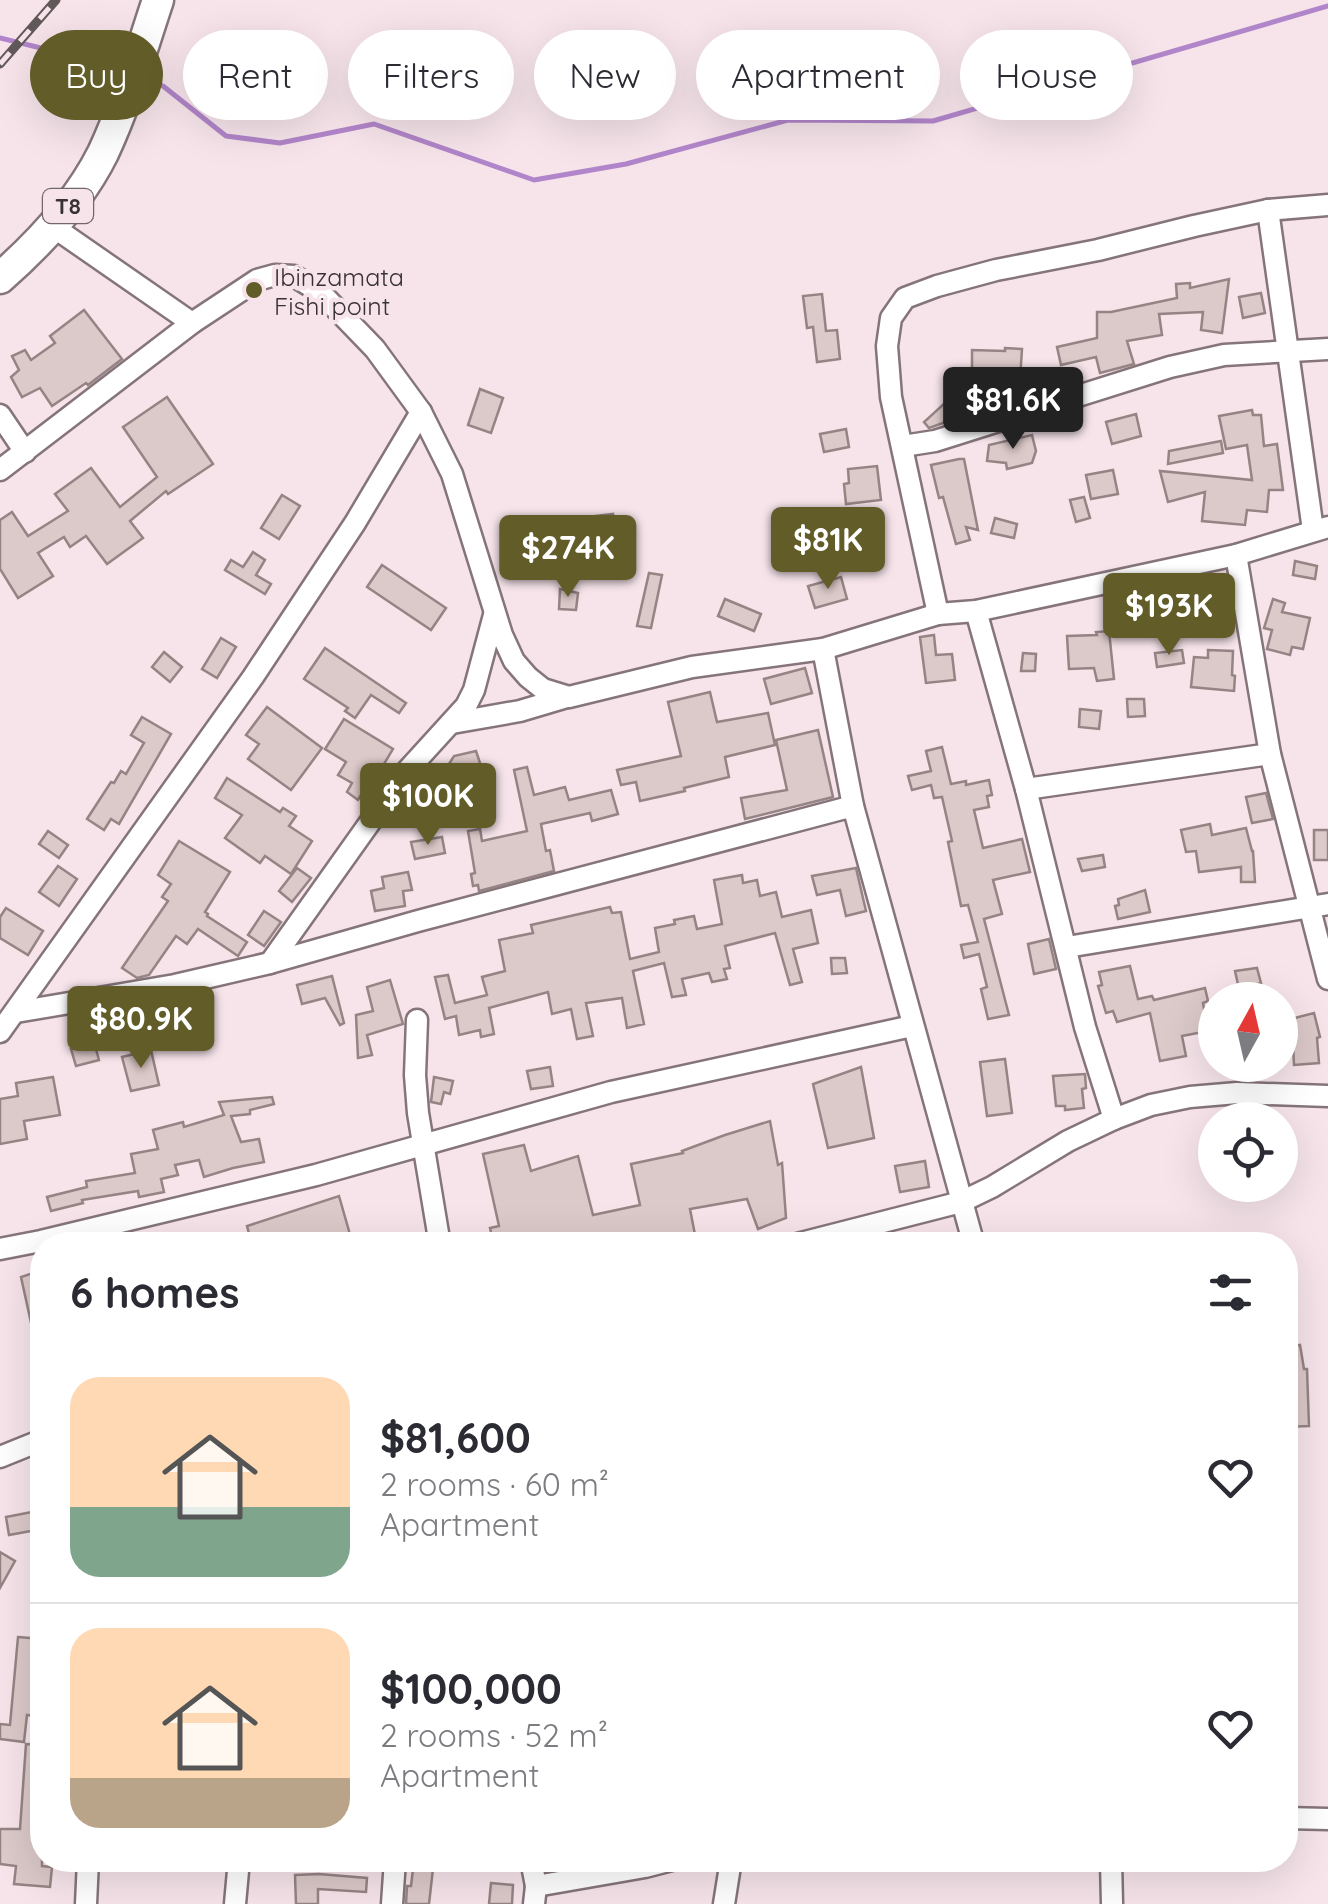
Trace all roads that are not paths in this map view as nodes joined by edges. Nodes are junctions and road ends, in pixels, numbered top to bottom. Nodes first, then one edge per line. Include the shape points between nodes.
1 (158, 0) edge
2 (1328, 206) edge
3 (1268, 210) junction
4 (52, 226) junction
5 (0, 278) edge
6 (192, 323) junction
7 (1328, 348) edge
8 (1289, 350) junction
9 (420, 412) junction
10 (0, 414) edge
11 (903, 446) junction
12 (25, 452) junction
13 (0, 470) edge
14 (1320, 529) edge
15 (1236, 555) junction
16 (976, 612) junction
17 (938, 614) junction
18 (494, 615) junction
19 (823, 649) junction
20 (569, 696) junction
21 (452, 723) junction
22 (1270, 754) junction
23 (1026, 790) junction
24 (853, 806) junction
25 (1318, 905) edge
26 (1067, 947) junction
27 (270, 964) junction
28 (1328, 979) edge
29 (16, 1012) junction
30 (417, 1020) dead end
31 (912, 1026) junction
32 (0, 1032) edge
33 (1328, 1096) edge
34 (1114, 1118) junction
35 (423, 1146) junction
36 (961, 1202) junction
37 (83, 1232) edge
38 (438, 1232) edge
39 (843, 1232) edge
40 (970, 1232) edge
41 (30, 1244) edge
42 (0, 1249) edge
43 (30, 1445) edge
44 (0, 1457) edge
45 (1298, 1818) edge
46 (1328, 1819) edge
47 (87, 1872) edge
48 (238, 1872) edge
49 (394, 1872) edge
50 (626, 1872) edge
51 (729, 1872) edge
52 (1111, 1872) edge
53 (535, 1895) edge
54 (86, 1904) edge
55 (235, 1904) edge
56 (392, 1904) edge
57 (724, 1904) edge
58 (1112, 1904) edge

1 - 4 highway, T8 via 102,156
2 - 3 street
3 - 8 street
3 - 11 street via 996,270 905,298 891,318 888,346
4 - 5 highway, T8
4 - 6 street
6 - 9 street via 257,280 294,276 320,292 374,348
6 - 12 street
7 - 8 street
8 - 11 street via 1170,367
8 - 14 street
9 - 18 street via 452,474
9 - 29 street via 252,677
10 - 12 street
11 - 17 street
12 - 13 street
14 - 15 street
15 - 16 street
15 - 22 street
16 - 17 street
16 - 23 street
17 - 19 street
18 - 20 street via 528,677
18 - 21 street via 474,690
19 - 20 street via 692,667
19 - 24 street
20 - 21 street
21 - 27 street via 405,773
22 - 23 street
22 - 25 street
23 - 26 street
24 - 27 street
24 - 31 street
25 - 26 street
25 - 28 street
26 - 34 street
27 - 29 street
29 - 32 street
30 - 35 street
31 - 35 street via 611,1092
31 - 36 street
33 - 34 street via 1190,1097
34 - 36 street
35 - 37 street
35 - 38 street
36 - 39 street
36 - 40 street
41 - 42 street
43 - 44 street
45 - 46 street
47 - 54 street
48 - 55 street
49 - 56 street
50 - 53 street
51 - 57 street
52 - 58 street

